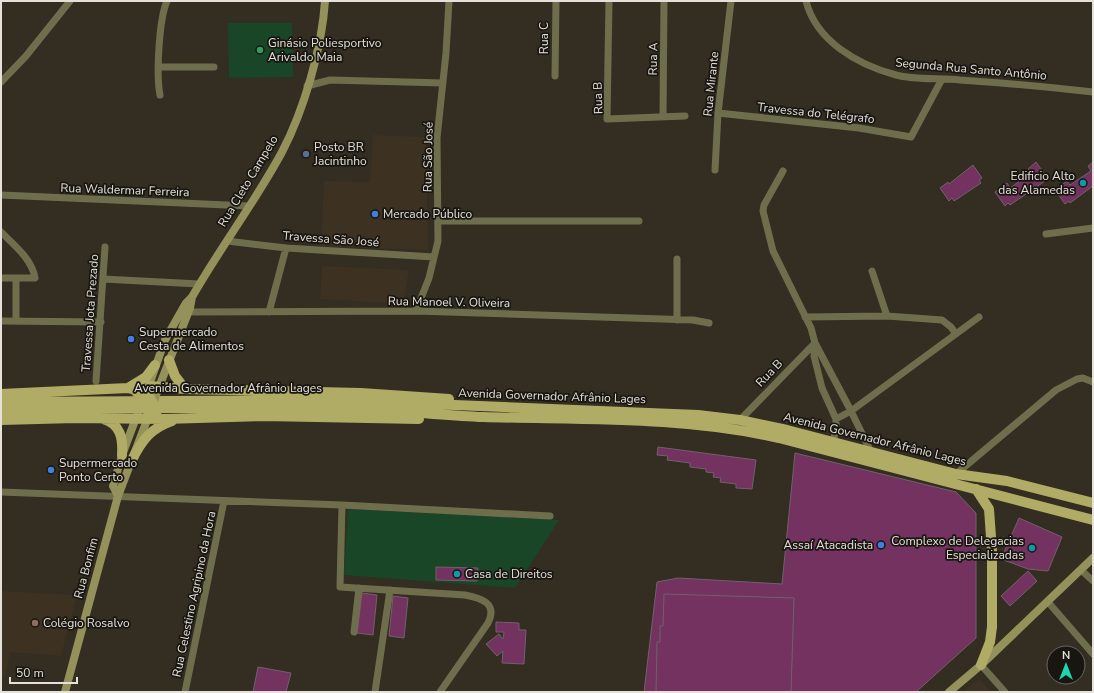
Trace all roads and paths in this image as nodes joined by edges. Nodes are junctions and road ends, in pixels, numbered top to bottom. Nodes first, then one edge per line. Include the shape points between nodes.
1 (70, 1) edge
2 (167, 1) edge
3 (325, 1) edge
4 (449, 1) edge
5 (556, 1) edge
6 (609, 1) edge
7 (664, 1) edge
8 (731, 1) edge
9 (806, 1) edge
10 (158, 66) junction
11 (214, 67) dead end
12 (555, 76) dead end
13 (942, 79) junction
14 (1, 82) edge
15 (443, 83) junction
16 (307, 86) junction
17 (1093, 92) edge
18 (160, 95) dead end
19 (718, 113) junction
20 (663, 116) junction
21 (685, 116) dead end
22 (715, 170) dead end
23 (783, 171) dead end
24 (1, 195) edge
25 (249, 206) junction
26 (438, 221) junction
27 (639, 221) dead end
28 (1093, 228) edge
29 (1, 232) edge
30 (1046, 234) dead end
31 (227, 241) junction
32 (105, 247) dead end
33 (286, 248) junction
34 (434, 257) junction
35 (677, 259) dead end
36 (872, 270) dead end
37 (1, 278) edge
38 (16, 278) junction
39 (103, 280) junction
40 (199, 284) junction
41 (192, 297) junction
42 (416, 311) junction
43 (188, 312) junction
44 (269, 312) junction
45 (887, 316) junction
46 (805, 317) junction
47 (979, 317) dead end
48 (677, 320) junction
49 (1, 321) edge
50 (16, 321) junction
51 (101, 322) junction
52 (709, 323) dead end
53 (956, 334) junction
54 (815, 343) junction
55 (169, 360) junction
56 (155, 365) junction
57 (96, 381) dead end
58 (1093, 382) edge
59 (128, 388) junction
60 (185, 389) junction
61 (1, 394) edge
62 (146, 397) junction
63 (1, 402) edge
64 (1, 411) edge
65 (852, 411) junction
66 (151, 412) junction
67 (484, 412) junction
68 (99, 418) junction
69 (178, 419) junction
70 (836, 419) junction
71 (1, 420) edge
72 (740, 420) junction
73 (833, 442) junction
74 (871, 452) junction
75 (122, 454) junction
76 (132, 460) junction
77 (956, 474) junction
78 (976, 489) junction
79 (1004, 492) junction
80 (1, 493) edge
81 (118, 496) junction
82 (224, 501) junction
83 (1093, 503) edge
84 (342, 505) junction
85 (1093, 509) edge
86 (550, 516) dead end
87 (1093, 520) edge
88 (1093, 558) edge
89 (1081, 570) junction
90 (1093, 581) edge
91 (359, 588) junction
92 (390, 590) junction
93 (1048, 602) junction
94 (354, 632) dead end
95 (1093, 654) edge
96 (981, 664) junction
97 (65, 692) edge
98 (185, 692) edge
99 (375, 692) edge
100 (440, 692) edge
101 (949, 692) edge
102 (1005, 692) edge

1 - 14 street via 26,56
2 - 10 street
3 - 16 main road, Rua Cleto Campelo via 318,46
4 - 15 street, Rua São José
5 - 12 street, Rua C
6 - 20 street, Rua B via 607,119
7 - 20 street, Rua A
8 - 19 street, Rua Mirante
9 - 13 street, Segunda Rua Santo Antônio via 818,29 851,56 897,76
10 - 11 street
10 - 18 street
13 - 17 street, Segunda Rua Santo Antônio
13 - 19 street, Travessa do Telégrafo via 911,136
15 - 16 street via 330,80
15 - 26 street, Rua São José via 437,138
16 - 25 main road, Rua Cleto Campelo via 298,116 282,152
19 - 22 street, Rua Mirante
20 - 21 street, Rua B
23 - 46 street via 763,211 773,251
24 - 25 street, Rua Waldermar Ferreira
25 - 31 main road, Rua Cleto Campelo
26 - 27 street
26 - 34 street, Rua São José via 438,241
28 - 30 street
29 - 38 street via 34,269 34,278
31 - 33 street, Travessa São José
31 - 40 main road, Rua Cleto Campelo
32 - 39 street, Travessa Jota Prezado
33 - 34 street, Travessa São José
33 - 44 street
34 - 42 street, Rua São José
35 - 48 street
36 - 45 street
37 - 38 street
38 - 50 street
39 - 40 street
39 - 51 street, Travessa Jota Prezado
40 - 41 main road, Rua Cleto Campelo
41 - 43 main road, Rua Cleto Campelo
41 - 56 main road, Rua Cleto Campelo via 178,315
42 - 44 street, Rua Manoel V. Oliveira
42 - 48 street, Rua Manoel V. Oliveira
43 - 44 street, Rua Manoel V. Oliveira
43 - 55 main road, Rua Cleto Campelo
45 - 46 street
45 - 53 street via 942,320 951,326
46 - 54 street
47 - 53 street
48 - 52 street, Rua Manoel V. Oliveira
49 - 50 street
50 - 51 street
51 - 57 street, Travessa Jota Prezado
53 - 65 street
54 - 65 street
54 - 70 street via 814,356 822,388
54 - 72 street, Rua B
55 - 60 main road via 175,376
55 - 62 main road, Rua Cleto Campelo
56 - 59 main road via 146,377
56 - 62 main road, Rua Cleto Campelo
58 - 77 street via 1083,378 1077,379 1056,390
59 - 61 main road
59 - 62 main road
60 - 62 main road
60 - 67 main road via 398,395 450,399
62 - 66 main road, bridge
62 - 66 main road, bridge
62 - 68 main road
62 - 75 main road, Rua Bonfim
63 - 67 main road, Avenida Governador Afrânio Lages via 330,400
64 - 67 main road, Avenida Governador Afrânio Lages via 298,408
65 - 70 street
65 - 74 street
66 - 69 main road via 165,419
66 - 76 main road, Rua Bonfim
67 - 69 main road via 398,420 264,416
67 - 72 main road, Avenida Governador Afrânio Lages via 654,412
67 - 78 main road, Avenida Governador Afrânio Lages via 653,420 744,430
68 - 71 main road
68 - 75 main road via 114,424 120,433 123,443
69 - 76 main road via 148,433
70 - 73 street
72 - 73 main road, Avenida Governador Afrânio Lages
73 - 74 main road, Avenida Governador Afrânio Lages
74 - 77 main road, Avenida Governador Afrânio Lages
75 - 81 main road, Rua Bonfim via 113,486
76 - 81 main road, Rua Bonfim
77 - 79 main road
77 - 83 main road, Avenida Governador Afrânio Lages via 1007,481
78 - 79 main road, Avenida Governador Afrânio Lages
78 - 96 main road via 989,509 992,551 992,627 990,642
79 - 85 main road
79 - 87 main road
80 - 81 street
81 - 82 street
81 - 97 main road, Rua Bonfim
82 - 84 street
82 - 98 street, Rua Celestino Agripino da Hora
84 - 86 street
84 - 91 street via 340,587
88 - 89 main road
89 - 90 street
89 - 93 main road
91 - 92 street
91 - 94 street
92 - 99 street
92 - 100 street via 480,598 491,611 491,616
93 - 95 street
93 - 96 main road
96 - 101 main road
96 - 102 street

